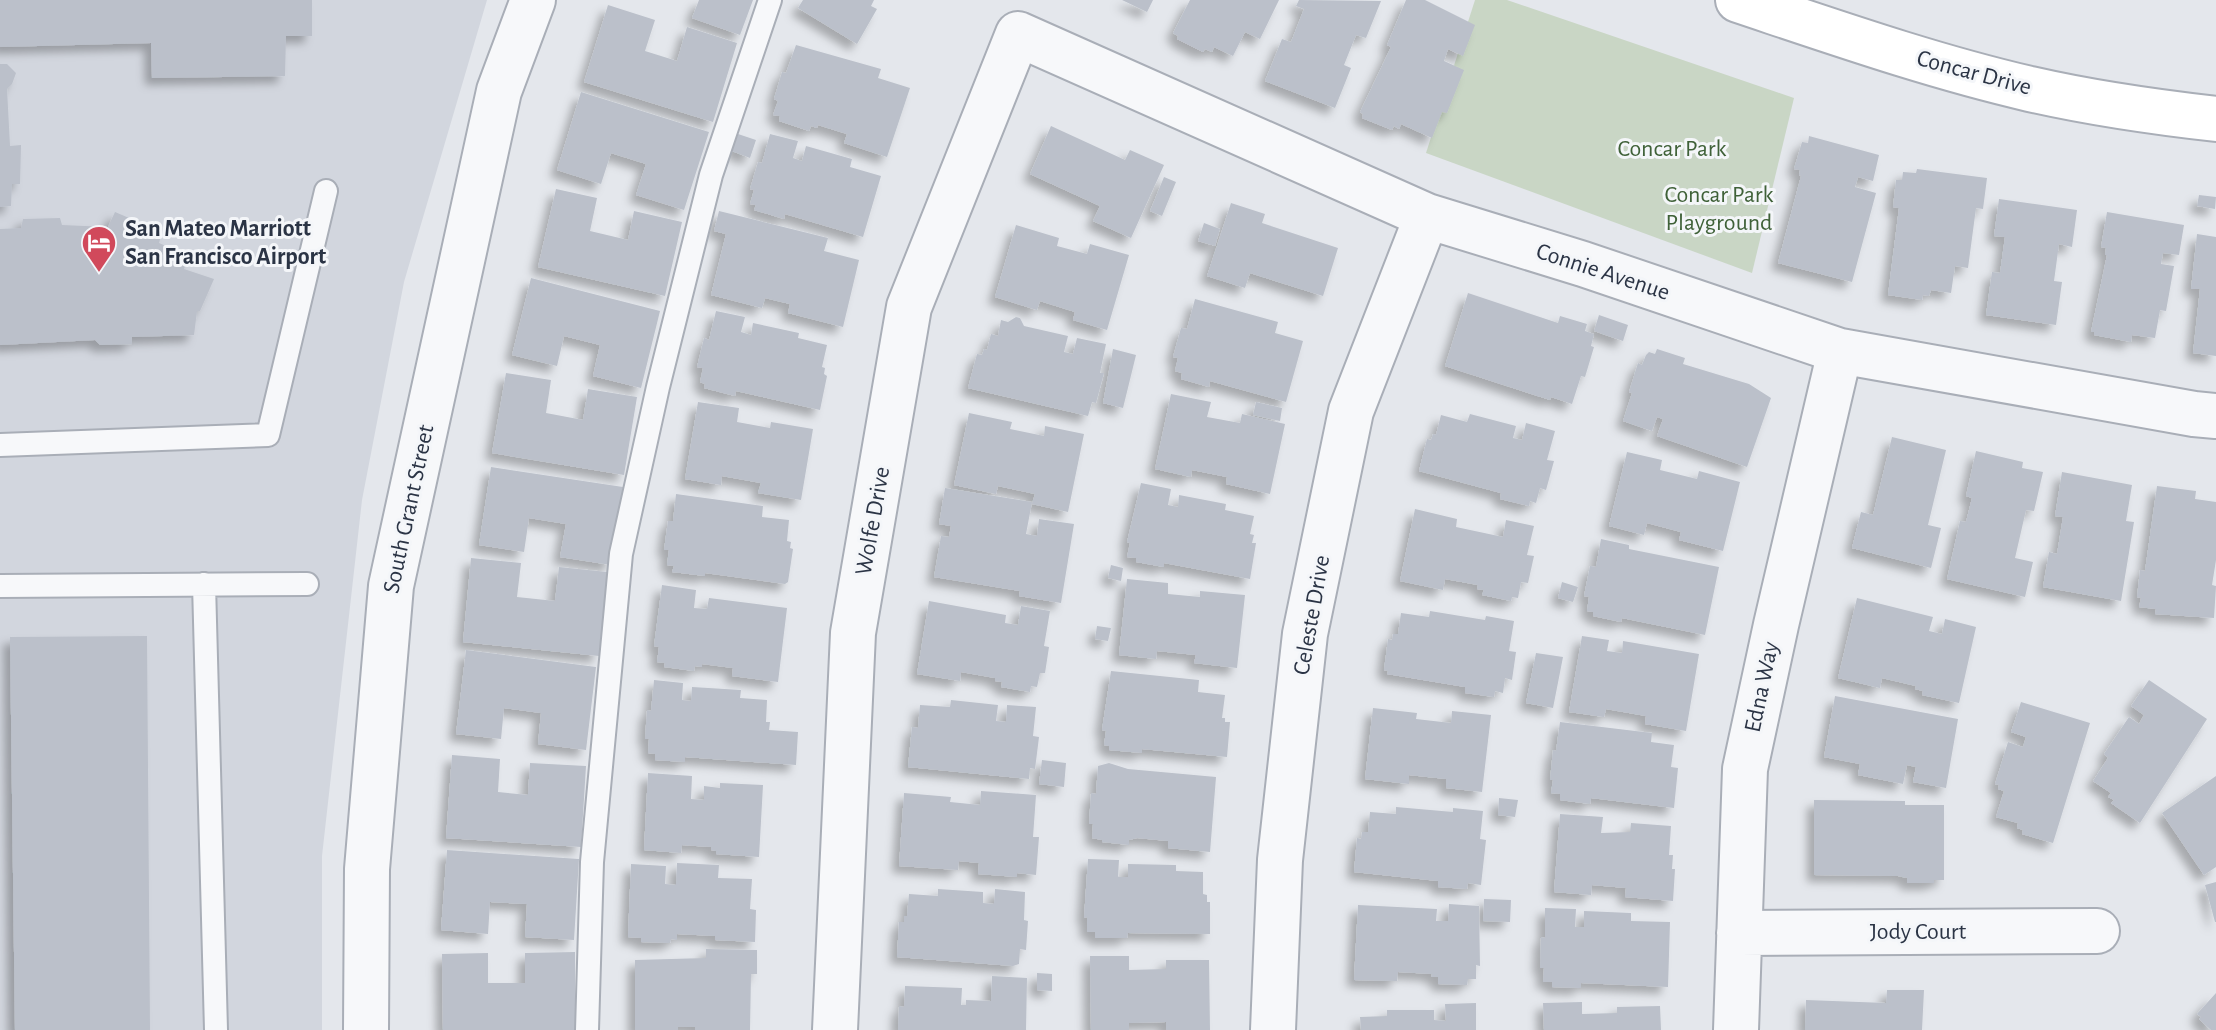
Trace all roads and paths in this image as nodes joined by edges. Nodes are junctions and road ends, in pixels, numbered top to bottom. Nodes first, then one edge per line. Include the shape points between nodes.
1 (533, 0) edge
2 (770, 0) edge
3 (1738, 0) edge
4 (1018, 34) joint
5 (2216, 119) edge
6 (326, 191) dead end
7 (1427, 216) junction
8 (1840, 351) junction
9 (2216, 416) edge
10 (0, 445) edge
11 (204, 584) junction
12 (307, 584) dead end
13 (0, 586) edge
14 (2097, 931) dead end
15 (1739, 933) junction
16 (216, 1030) edge
17 (366, 1030) edge
18 (587, 1030) edge
19 (835, 1030) edge
20 (1273, 1030) edge
21 (1736, 1030) edge

1 - 17 street, South Grant Street via 499,91 391,586 367,869
2 - 18 lane via 711,175 621,554 592,862
3 - 5 main road, Concar Drive via 2030,89
4 - 7 street, Connie Avenue
4 - 19 street, Wolfe Drive via 909,307 853,633
6 - 10 lane via 268,435
7 - 8 street, Connie Avenue
7 - 20 street, Celeste Drive via 1351,411 1305,634 1280,860
8 - 9 street, Connie Avenue
8 - 15 street, Edna Way via 1745,769
11 - 12 lane
11 - 13 lane
11 - 16 lane
14 - 15 street, Jody Court
15 - 21 street, Edna Way

